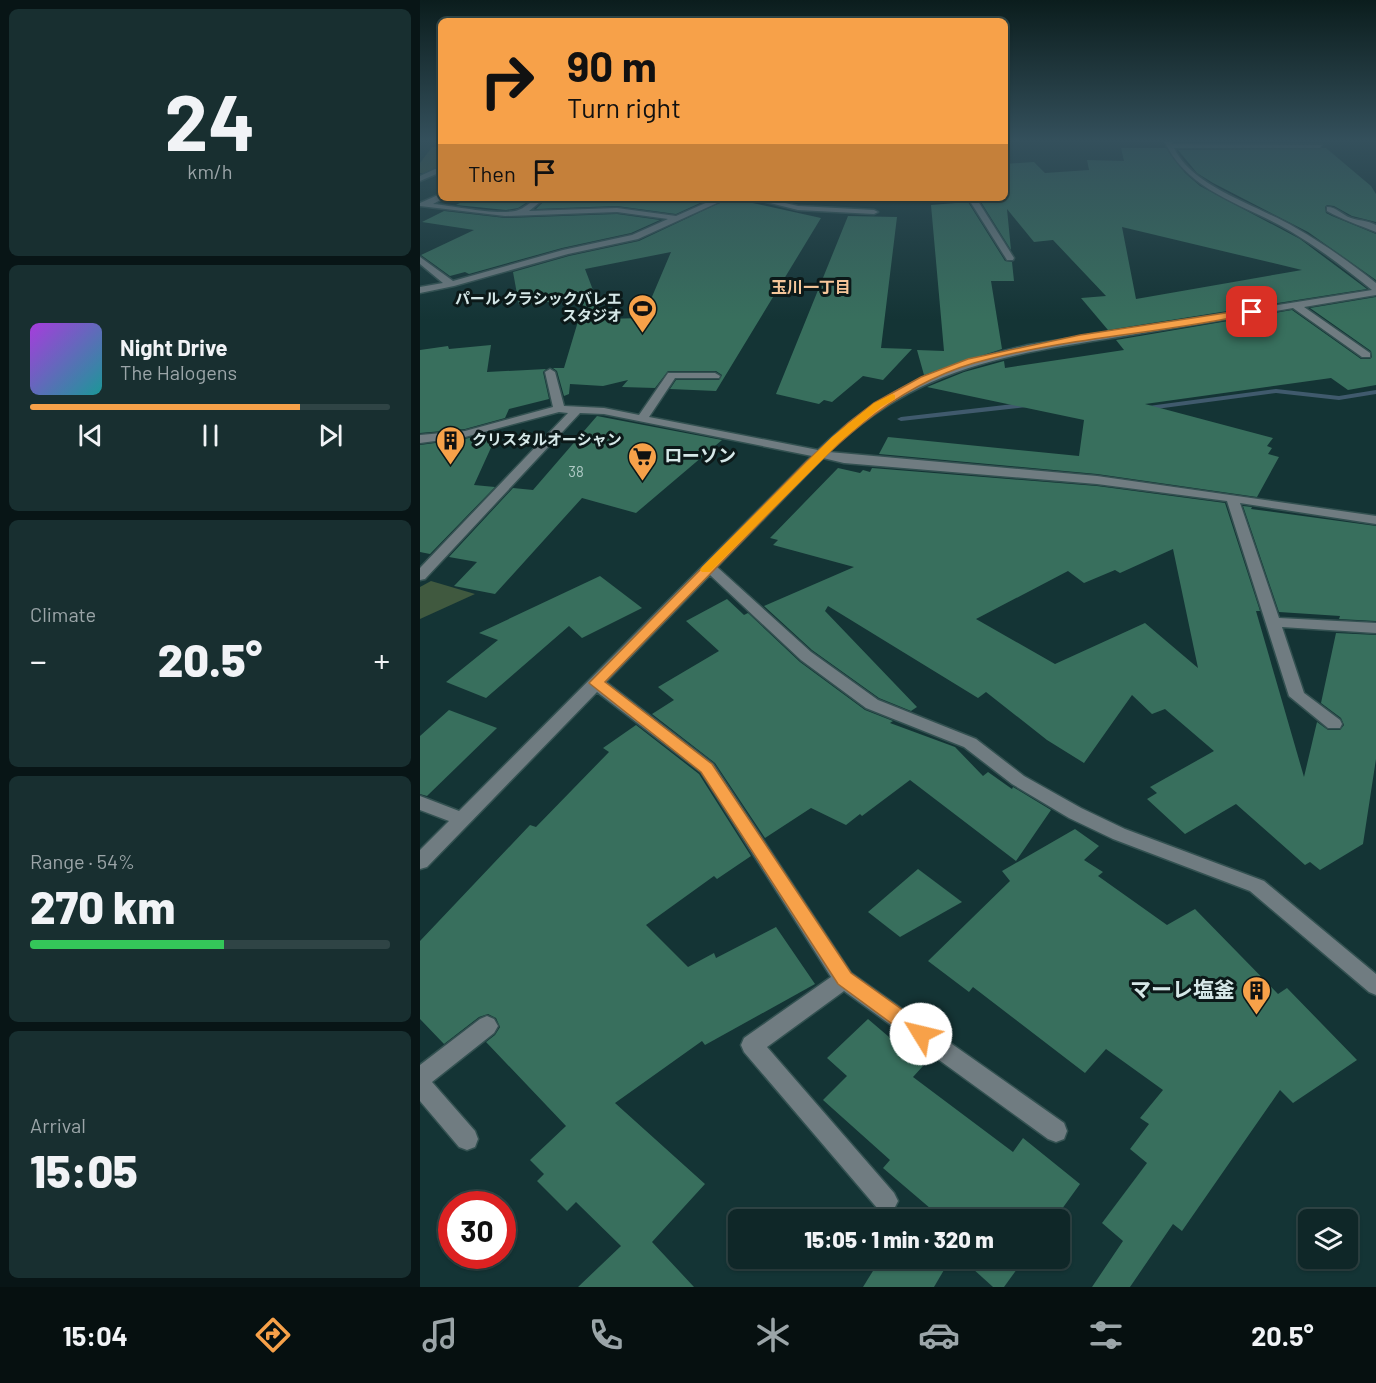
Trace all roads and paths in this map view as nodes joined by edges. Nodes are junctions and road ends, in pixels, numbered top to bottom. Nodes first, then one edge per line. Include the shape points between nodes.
1 (434, 200) edge
2 (1238, 200) edge
3 (537, 201) edge
4 (717, 201) edge
5 (767, 201) edge
6 (974, 201) edge
7 (1330, 209) dead end
8 (874, 212) dead end
9 (519, 214) junction
10 (675, 218) junction
11 (1376, 229) edge
12 (1010, 258) dead end
13 (420, 260) edge
14 (451, 284) junction
15 (420, 290) edge
16 (1376, 290) edge
17 (1295, 305) junction
18 (1366, 355) dead end
19 (550, 372) dead end
20 (715, 376) dead end
21 (559, 409) junction
22 (577, 410) junction
23 (642, 418) junction
24 (420, 439) edge
25 (820, 455) junction
26 (1232, 498) junction
27 (1376, 520) edge
28 (709, 567) junction
29 (420, 576) edge
30 (1273, 622) junction
31 (1376, 628) edge
32 (596, 683) junction
33 (1334, 724) dead end
34 (420, 803) edge
35 (462, 819) junction
36 (420, 862) edge
37 (844, 979) junction
38 (1376, 986) edge
39 (487, 1026) dead end
40 (420, 1078) edge
41 (420, 1084) edge
42 (1056, 1131) dead end
43 (467, 1139) dead end
44 (886, 1201) dead end

1 - 9 street via 423,205
2 - 16 street via 1292,228
3 - 9 street
4 - 10 street
5 - 8 street via 798,208
6 - 12 street
7 - 11 street
9 - 10 street via 618,210
10 - 14 street via 635,237
13 - 14 street
14 - 15 street
16 - 17 street
17 - 18 street
17 - 25 street via 1080,338 972,361 925,379 878,405
19 - 21 street
20 - 23 street via 672,375
21 - 22 street
21 - 24 street via 465,434
22 - 23 street
22 - 29 street
23 - 25 street
25 - 26 street via 1097,480
25 - 28 street
26 - 27 street
26 - 30 street
28 - 32 street
28 - 38 street via 806,656 872,704 970,743 1018,780 1119,834 1257,886
30 - 31 street
30 - 33 street via 1297,696
32 - 35 street
32 - 37 street via 707,768
34 - 35 street
35 - 36 street
37 - 42 street
37 - 44 street via 752,1045
39 - 40 street
41 - 43 street

